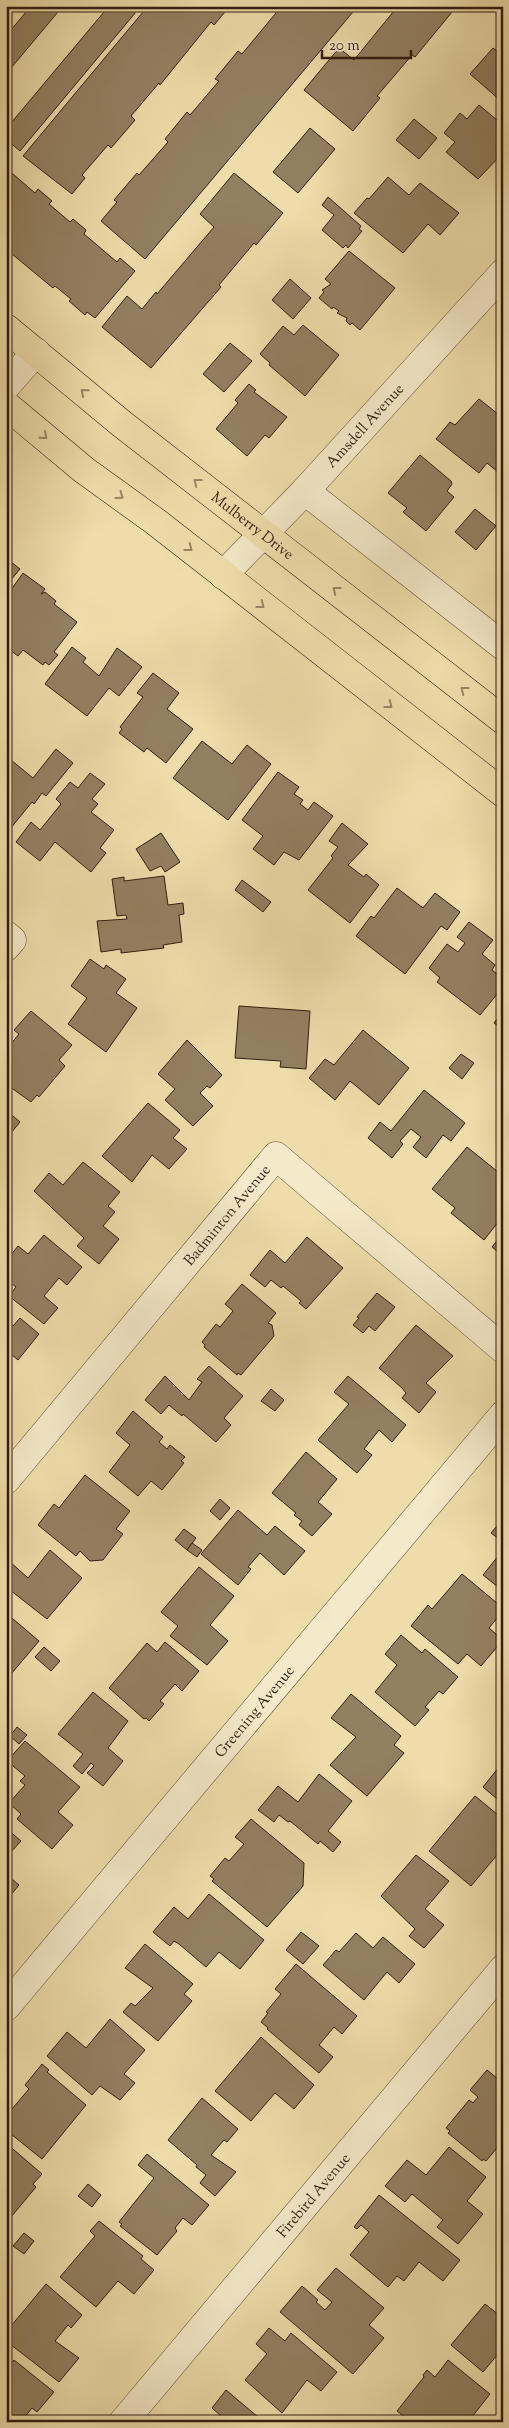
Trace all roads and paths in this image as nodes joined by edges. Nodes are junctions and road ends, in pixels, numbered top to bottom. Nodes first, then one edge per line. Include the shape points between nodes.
1 (503, 274) edge
2 (6, 328) edge
3 (36, 352) junction
4 (6, 386) edge
5 (6, 405) edge
6 (305, 491) junction
7 (263, 533) junction
8 (223, 575) junction
9 (503, 646) edge
10 (503, 720) edge
11 (503, 793) edge
12 (6, 934) edge
13 (6, 947) edge
14 (503, 1349) edge
15 (503, 1415) edge
16 (6, 1480) edge
17 (503, 1968) edge
18 (6, 2007) edge
19 (123, 2422) edge

1 - 6 street, Amsdell Avenue
2 - 3 main road, Mulberry Drive
3 - 4 street
7 -> 3 main road, Mulberry Drive via 122,424
5 -> 8 main road via 84,470
6 - 7 street, Amsdell Avenue
6 - 9 street
7 - 8 street, Amsdell Avenue
10 -> 7 main road, Mulberry Drive
8 -> 11 main road
12 - 13 street via 12,940
14 - 16 street, Badminton Avenue via 276,1156
15 - 18 street, Greening Avenue
17 - 19 street, Firebird Avenue

